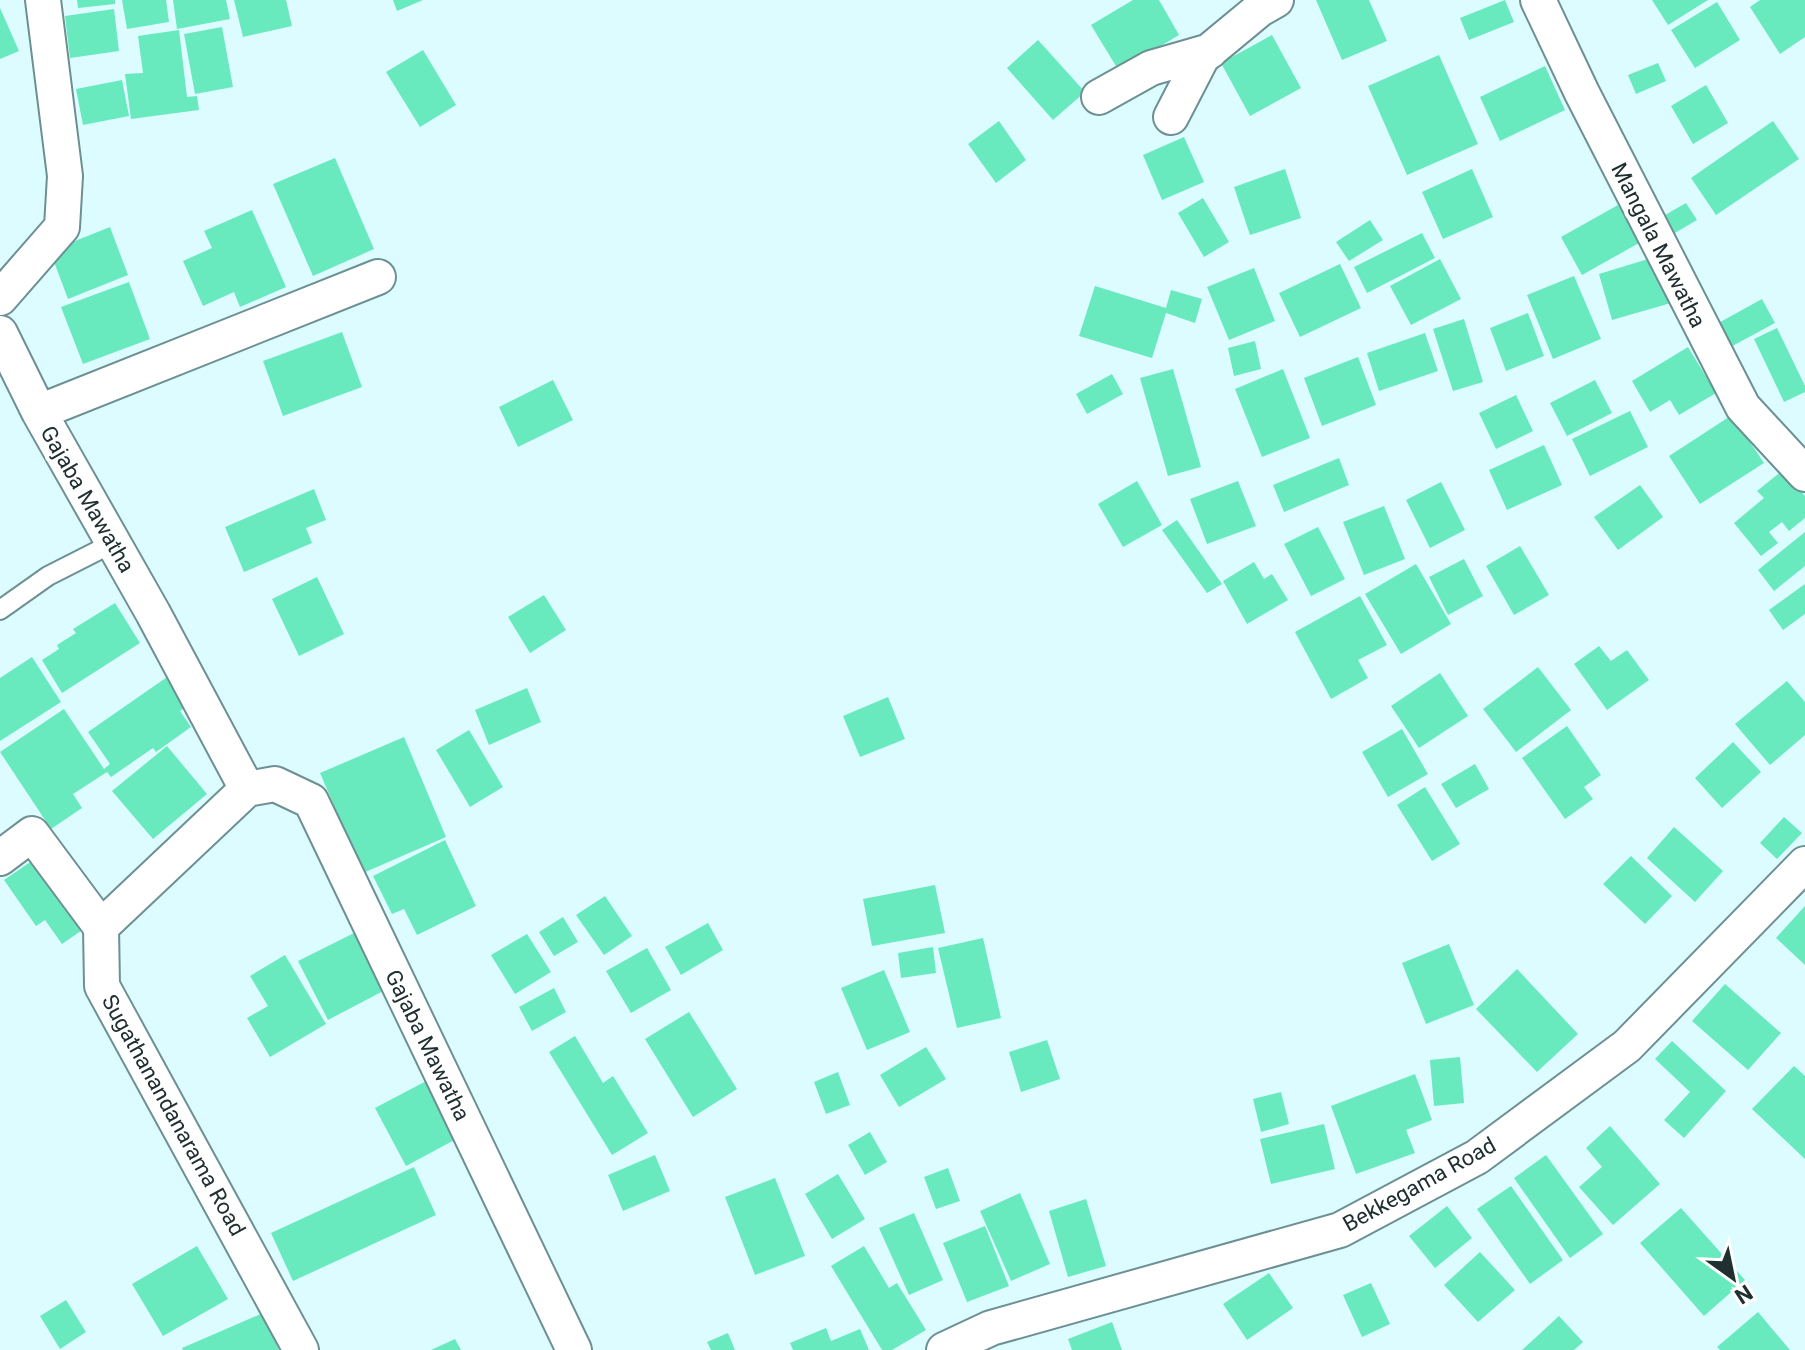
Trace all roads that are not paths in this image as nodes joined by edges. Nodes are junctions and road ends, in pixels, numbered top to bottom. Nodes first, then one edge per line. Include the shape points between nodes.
1 (43, 0) edge
2 (1276, 0) edge
3 (1538, 0) edge
4 (1210, 51) junction
5 (1099, 97) dead end
6 (1171, 117) dead end
7 (378, 277) dead end
8 (0, 298) edge
9 (0, 333) edge
10 (39, 412) junction
11 (1805, 474) edge
12 (113, 543) junction
13 (0, 610) edge
14 (247, 789) junction
15 (0, 858) edge
16 (1805, 864) edge
17 (101, 927) junction
18 (301, 1350) edge
19 (574, 1350) edge
20 (944, 1350) edge

1 - 8 street via 65,176 62,227
2 - 4 street
3 - 11 street, Mangala Mawatha via 1735,394
4 - 5 street via 1151,68
4 - 6 street
7 - 10 street
9 - 10 street, Gajaba Mawatha
10 - 12 street, Gajaba Mawatha
12 - 13 lane via 48,576
12 - 14 street, Gajaba Mawatha
14 - 17 street
14 - 19 street, Gajaba Mawatha via 275,784 311,801
15 - 17 street via 32,834
16 - 20 street, Bekkegama Road via 1627,1046 1477,1157 1340,1230 991,1328
17 - 18 street, Sugathanandanarama Road via 102,986

